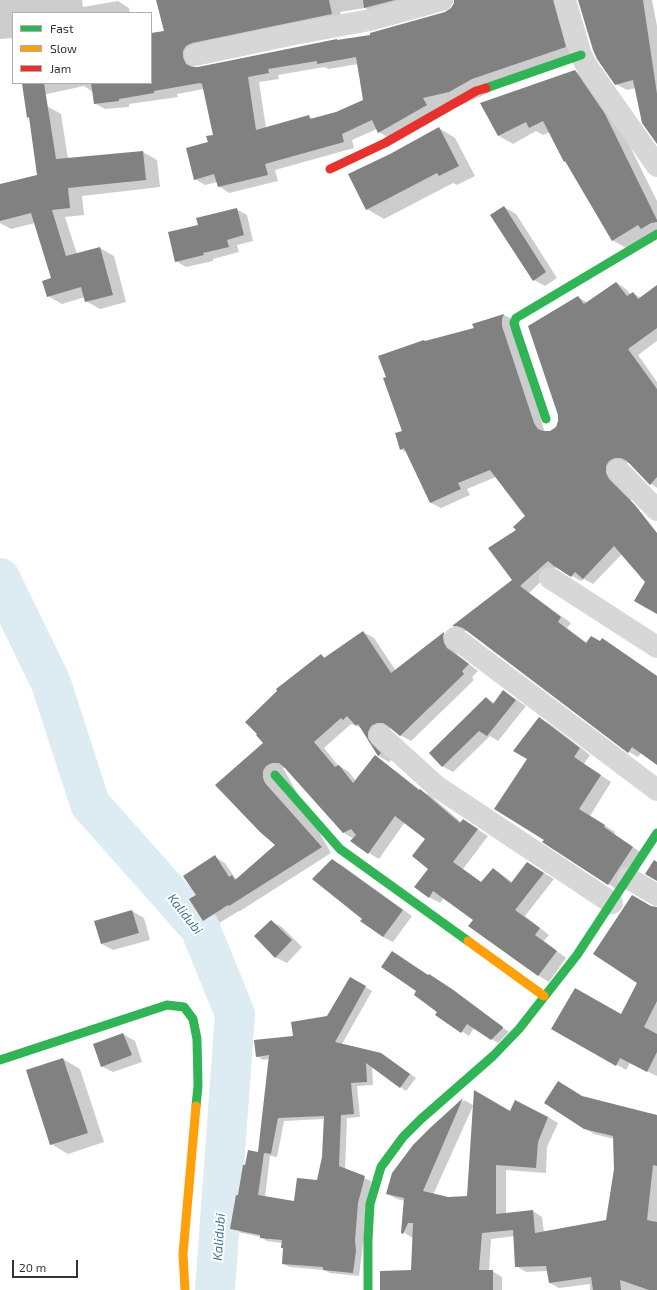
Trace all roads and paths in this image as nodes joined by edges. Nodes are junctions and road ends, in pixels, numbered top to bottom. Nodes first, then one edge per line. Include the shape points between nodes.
1 (442, 0) edge
2 (565, 0) edge
3 (194, 55) dead end
4 (581, 55) junction
5 (657, 166) edge
6 (330, 169) dead end
7 (657, 234) edge
8 (546, 419) dead end
9 (618, 470) dead end
10 (657, 510) edge
11 (550, 578) dead end
12 (454, 638) dead end
13 (657, 647) edge
14 (380, 735) dead end
15 (275, 775) dead end
16 (657, 790) edge
17 (657, 833) edge
18 (628, 878) junction
19 (657, 895) edge
20 (612, 903) junction
21 (544, 996) junction
22 (0, 1060) edge
23 (185, 1290) edge
24 (368, 1290) edge

1 - 3 street via 370,20
2 - 4 street
4 - 5 street
4 - 6 street via 476,91 385,143
7 - 8 street via 516,318 516,330
9 - 10 street
11 - 13 street
12 - 16 street
14 - 20 street via 436,786
15 - 21 street via 340,849
17 - 18 street
18 - 19 street
18 - 20 street
20 - 21 street via 577,955
21 - 24 street via 519,1029 493,1056 403,1137 381,1168 370,1204
22 - 23 street via 167,1005 184,1007 193,1019 196,1032 198,1086 183,1254

